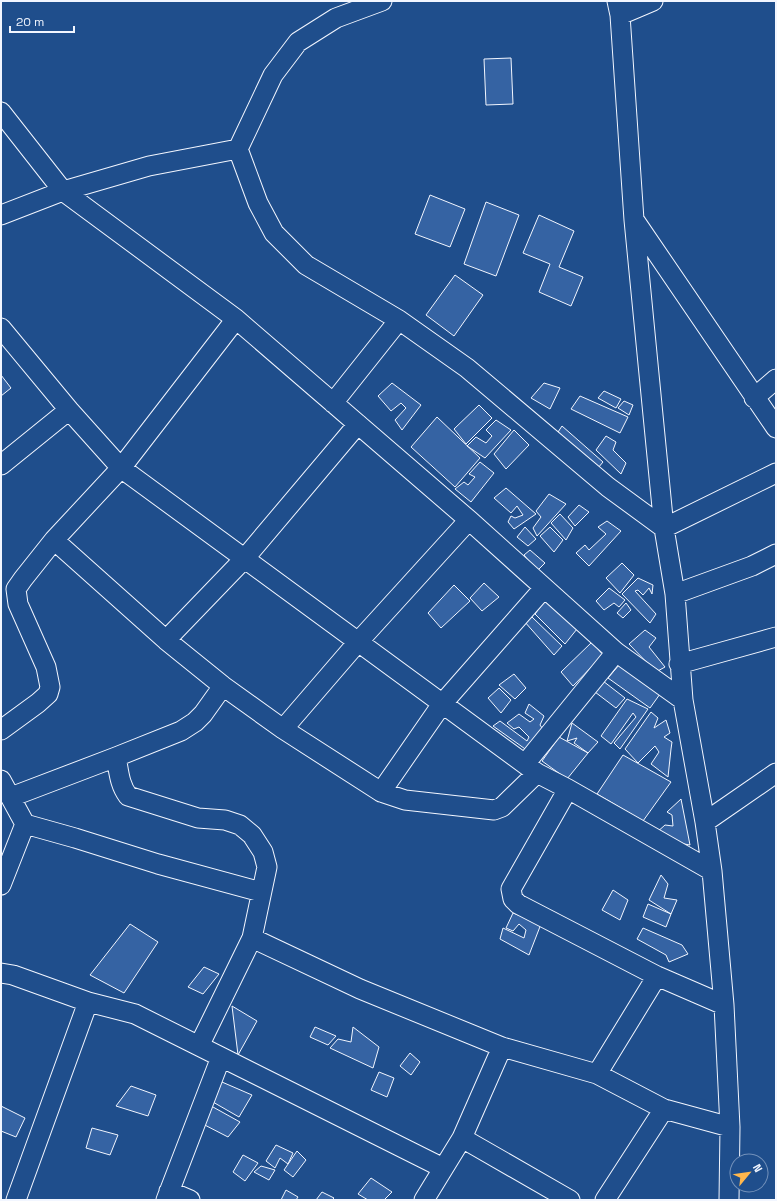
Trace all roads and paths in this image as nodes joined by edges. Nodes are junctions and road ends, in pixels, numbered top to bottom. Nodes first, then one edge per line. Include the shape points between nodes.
1 (382, 1) edge
2 (653, 1) edge
3 (618, 8) edge
4 (1, 112) edge
5 (238, 149) junction
6 (63, 191) junction
7 (1, 215) edge
8 (634, 220) junction
9 (236, 319) junction
10 (399, 320) junction
11 (1, 328) edge
12 (776, 379) edge
13 (754, 398) junction
14 (333, 403) junction
15 (68, 410) junction
16 (358, 424) junction
17 (776, 428) edge
18 (1, 465) edge
19 (121, 468) junction
20 (776, 473) edge
21 (469, 520) junction
22 (664, 528) junction
23 (54, 540) junction
24 (776, 554) edge
25 (245, 558) junction
26 (544, 588) junction
27 (675, 594) junction
28 (776, 637) edge
29 (166, 640) junction
30 (358, 642) junction
31 (616, 652) junction
32 (679, 664) junction
33 (223, 686) junction
34 (683, 700) junction
35 (442, 704) junction
36 (283, 729) junction
37 (1, 730) edge
38 (116, 757) junction
39 (531, 769) junction
40 (776, 773) edge
41 (1, 780) edge
42 (568, 789) junction
43 (381, 792) junction
44 (11, 797) junction
45 (705, 822) junction
46 (26, 824) junction
47 (712, 871) junction
48 (1, 885) edge
49 (261, 892) junction
50 (252, 938) junction
51 (1, 973) edge
52 (657, 976) junction
53 (88, 1002) junction
54 (724, 1005) junction
55 (199, 1046) junction
56 (502, 1048) junction
57 (221, 1057) junction
58 (597, 1074) junction
59 (664, 1109) junction
60 (730, 1127) junction
61 (462, 1138) junction
62 (443, 1168) junction
63 (167, 1196) edge
64 (16, 1200) edge
65 (190, 1200) edge
66 (424, 1200) edge
67 (570, 1200) edge
68 (605, 1200) edge
69 (729, 1200) edge

1 - 5 street via 336,18 298,42 273,75
2 - 3 street
3 - 8 street
4 - 6 street
5 - 6 street via 149,166
5 - 10 street via 258,203 274,233 306,265
6 - 7 street
6 - 9 street
8 - 13 street
8 - 22 street
9 - 14 street
9 - 19 street
10 - 14 street
10 - 22 street via 467,368 608,487
11 - 15 street
12 - 13 street
13 - 17 street
14 - 16 street
15 - 18 street
15 - 19 street
16 - 21 street
16 - 25 street
19 - 23 street
19 - 25 street
20 - 22 street
21 - 26 street
21 - 30 street
22 - 27 street
23 - 29 street
23 - 37 street via 16,589 18,604 46,667 50,687 48,694 38,703
24 - 27 street via 752,566
25 - 29 street
25 - 30 street
26 - 31 street
26 - 35 street
27 - 32 street
28 - 32 street
29 - 33 street
30 - 35 street
30 - 36 street
31 - 34 street
31 - 39 street
32 - 34 street
33 - 36 street
33 - 38 street via 195,722 181,731
34 - 45 street
35 - 39 street
35 - 43 street
36 - 43 street
38 - 44 street
38 - 49 street via 120,782 128,796 198,818 225,820 240,825 252,835 263,852 267,867
39 - 42 street
39 - 43 street via 502,807 494,810 405,800
40 - 45 street
41 - 44 street
42 - 47 street
42 - 52 street via 511,889 513,899 518,904
44 - 46 street
45 - 47 street
46 - 48 street
46 - 49 street
47 - 54 street
49 - 50 street
50 - 55 street
50 - 56 street via 360,989
51 - 53 street
52 - 54 street
52 - 58 street
53 - 55 street via 135,1014
53 - 64 street
54 - 60 street
55 - 57 street
56 - 58 street
56 - 61 street
57 - 62 street
57 - 63 street
58 - 59 street
59 - 60 street
59 - 68 street
60 - 69 street
61 - 62 street
61 - 67 street
62 - 66 street
63 - 65 street

